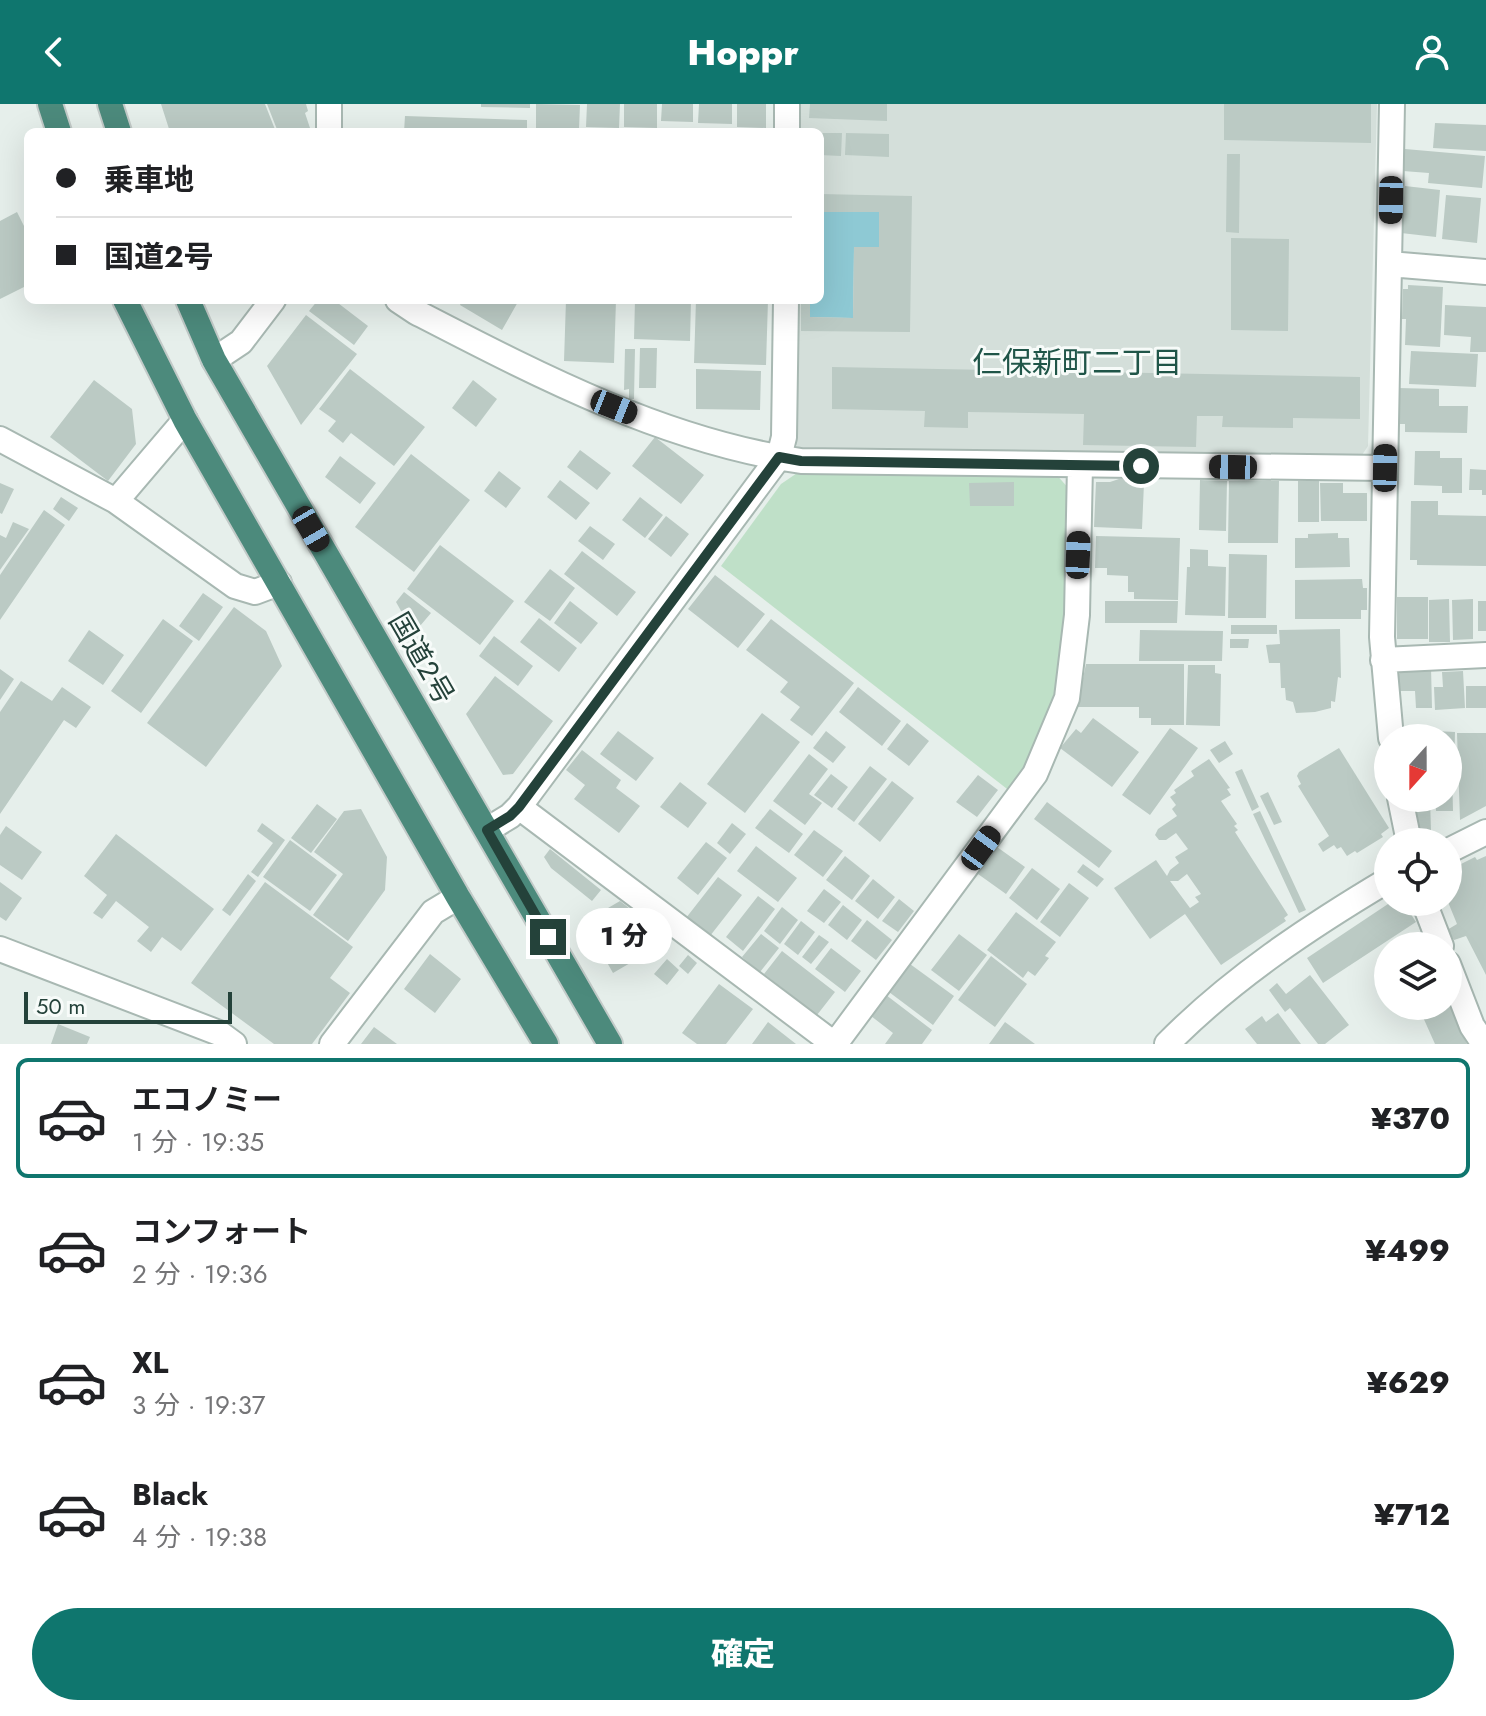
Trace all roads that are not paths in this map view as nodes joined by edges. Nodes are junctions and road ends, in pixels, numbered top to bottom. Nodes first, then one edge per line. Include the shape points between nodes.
1 (50, 104) edge
2 (110, 104) edge
3 (329, 104) edge
4 (787, 104) edge
5 (1392, 104) edge
6 (58, 128) edge
7 (118, 128) edge
8 (329, 128) edge
9 (787, 128) edge
10 (1389, 264) junction
11 (1486, 272) edge
12 (127, 304) edge
13 (190, 304) edge
14 (270, 304) edge
15 (405, 304) edge
16 (786, 304) edge
17 (214, 360) junction
18 (185, 420) junction
19 (0, 439) edge
20 (779, 457) junction
21 (1080, 465) junction
22 (1385, 468) junction
23 (116, 501) junction
24 (279, 583) junction
25 (1486, 655) edge
26 (1383, 660) junction
27 (1390, 724) edge
28 (519, 807) junction
29 (487, 830) junction
30 (1486, 832) edge
31 (1462, 844) edge
32 (1374, 888) edge
33 (458, 897) junction
34 (0, 949) edge
35 (1462, 1000) edge
36 (234, 1044) edge
37 (332, 1044) edge
38 (546, 1044) edge
39 (610, 1044) edge
40 (835, 1044) edge
41 (1167, 1044) edge
42 (1484, 1044) edge

1 - 6 highway
2 - 7 highway
3 - 8 street
4 - 9 street
5 - 10 street
10 - 11 street
10 - 22 street
12 - 18 highway
13 - 17 highway, 国道2号
14 - 17 street via 241,342
15 - 20 street via 553,381 664,427
16 - 20 street via 784,437
17 - 29 highway, 国道2号
18 - 23 street
18 - 24 highway
19 - 23 street
20 - 21 street
20 - 28 street
21 - 22 street
21 - 40 street via 1077,615 1067,698 1041,761
22 - 26 street
23 - 24 street via 235,586 255,592
24 - 33 highway
25 - 26 street
26 - 27 street
28 - 29 street
28 - 40 street
29 - 39 highway, 国道2号
30 - 31 street
32 - 41 street via 1249,972
33 - 37 street via 433,912
33 - 38 highway
34 - 36 street via 219,1033
35 - 42 street

